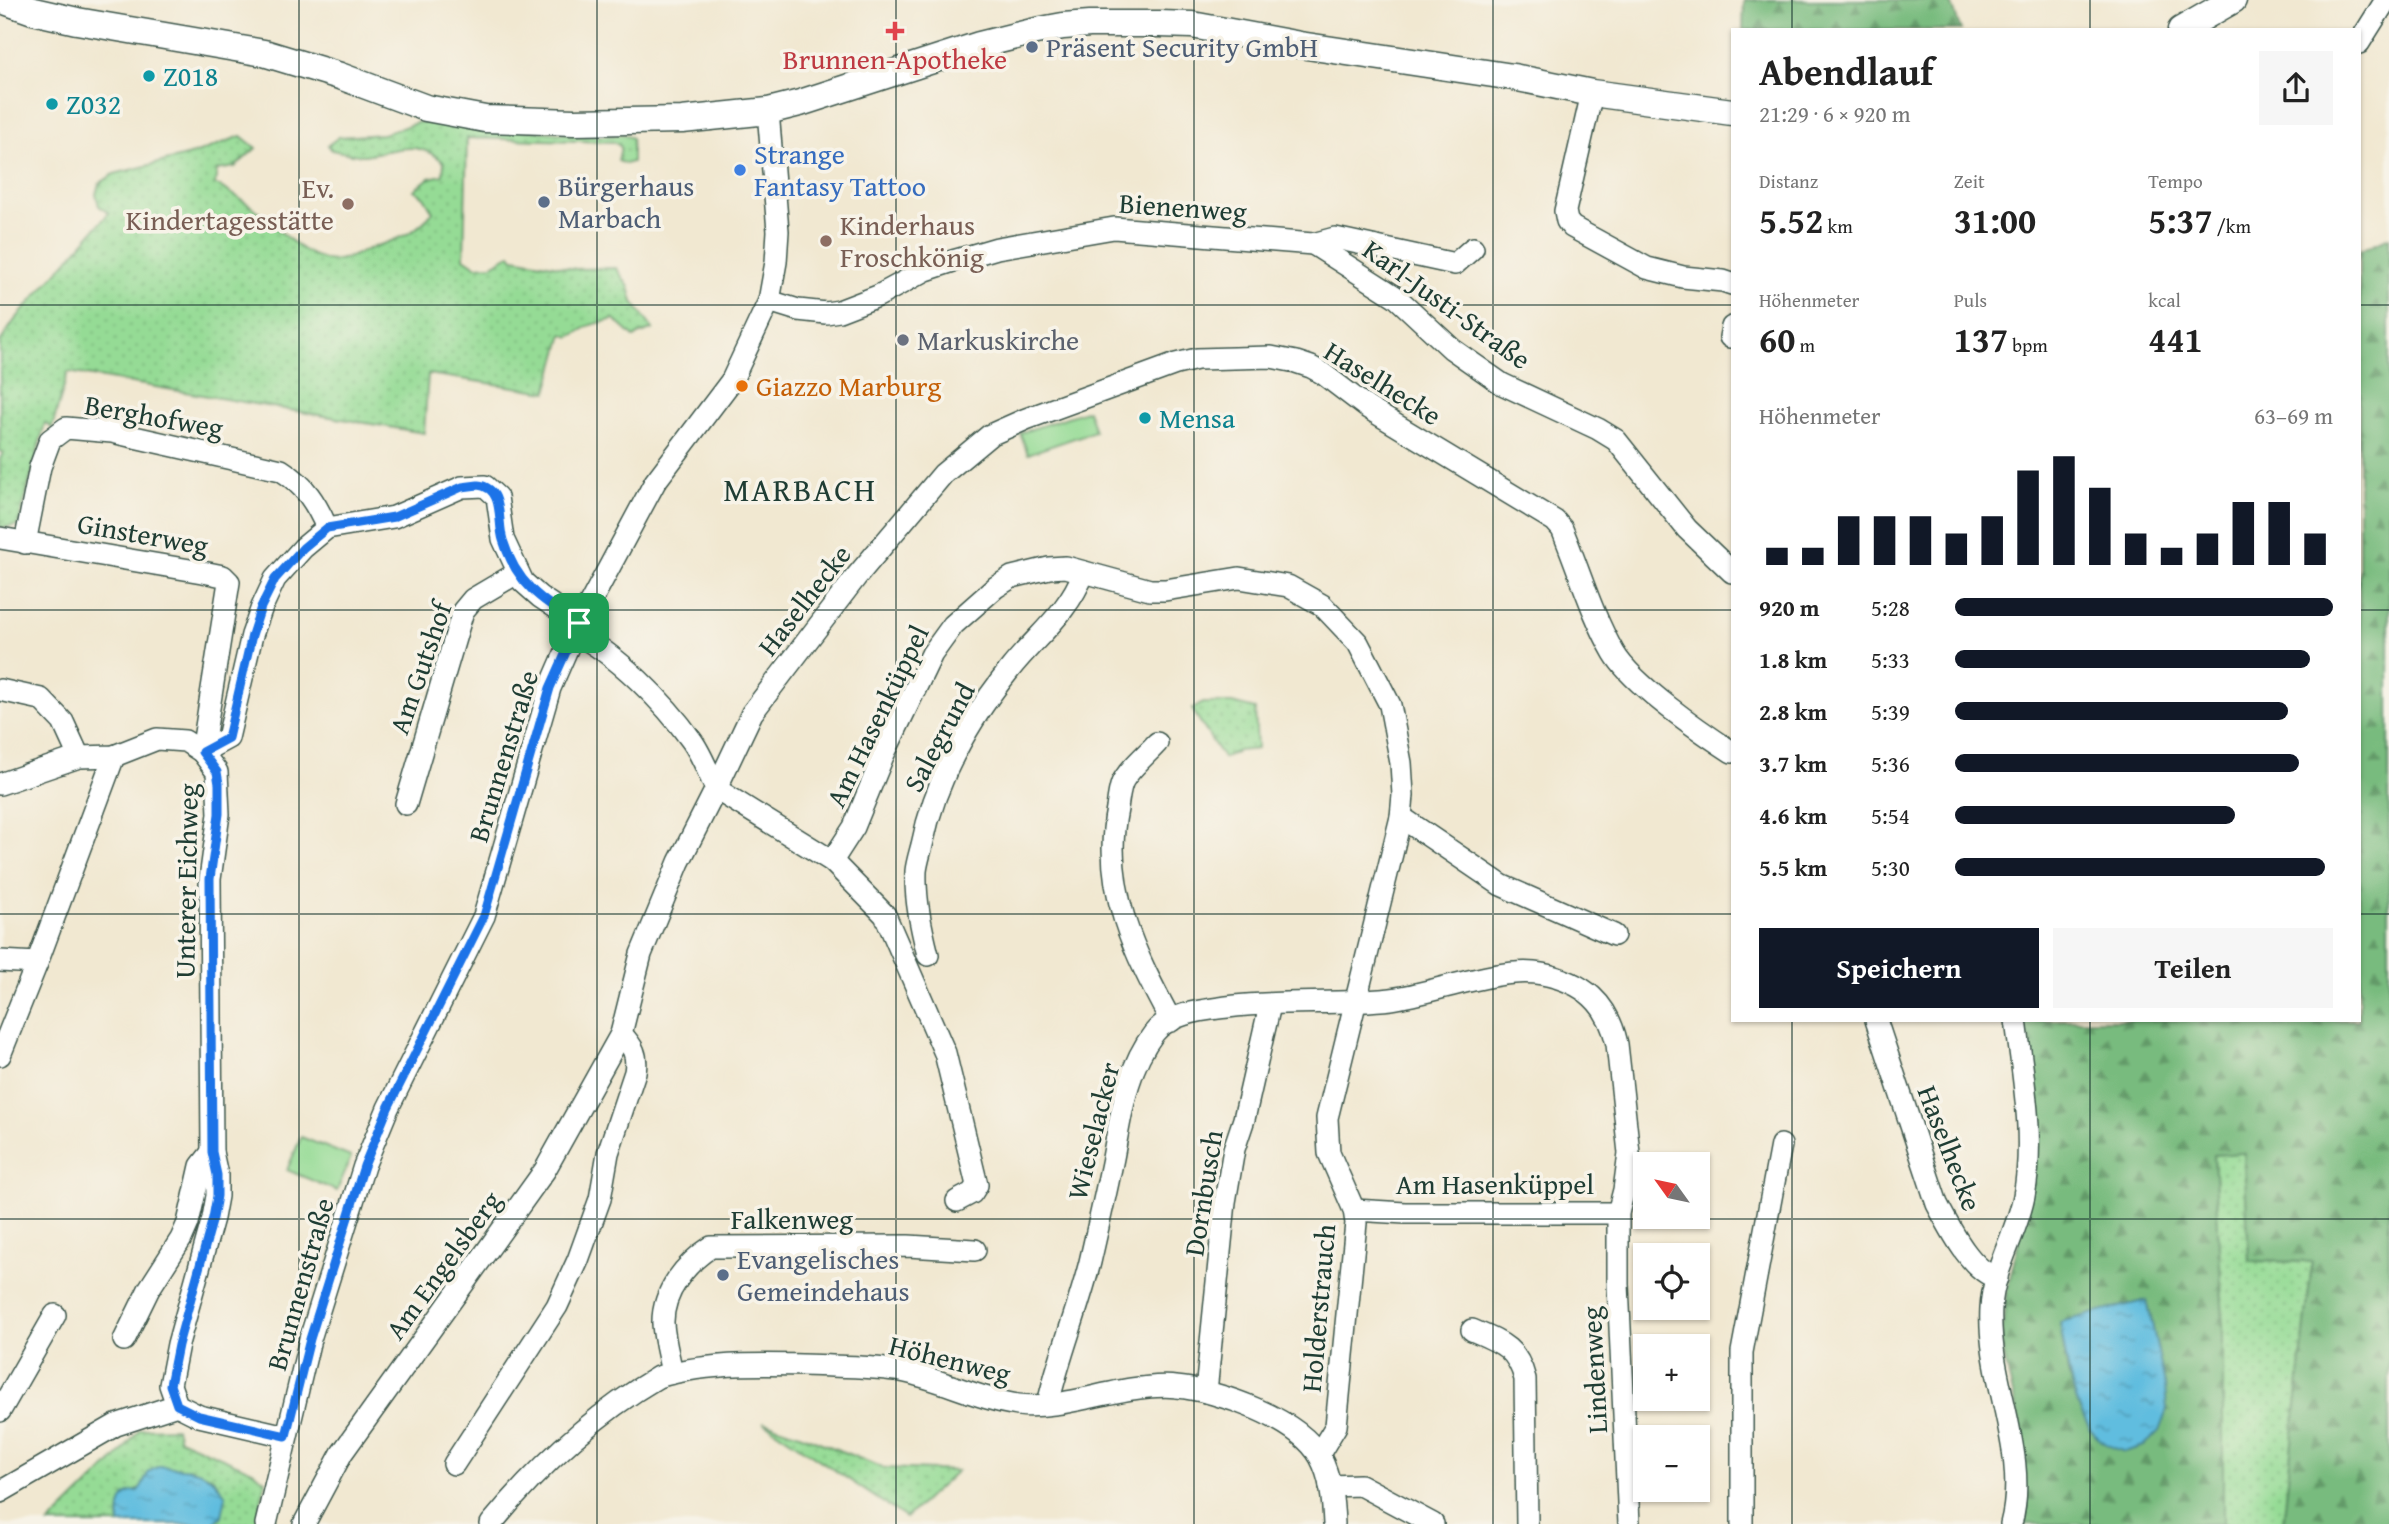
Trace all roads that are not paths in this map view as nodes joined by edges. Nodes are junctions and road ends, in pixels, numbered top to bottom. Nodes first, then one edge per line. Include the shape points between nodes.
1 (2, 0) edge
2 (2232, 0) edge
3 (2386, 0) edge
4 (2185, 28) edge
5 (2361, 40) edge
6 (1592, 93) junction
7 (768, 111) junction
8 (1731, 112) edge
9 (1313, 244) junction
10 (1474, 248) dead end
11 (1731, 284) edge
12 (769, 301) junction
13 (327, 528) junction
14 (0, 538) edge
15 (25, 543) junction
16 (1731, 571) edge
17 (1084, 572) junction
18 (517, 573) junction
19 (576, 628) junction
20 (0, 690) edge
21 (1157, 743) dead end
22 (1731, 749) edge
23 (202, 752) junction
24 (79, 757) junction
25 (114, 757) junction
26 (0, 784) edge
27 (716, 789) junction
28 (406, 804) dead end
29 (1401, 817) junction
30 (832, 861) junction
31 (1615, 935) dead end
32 (929, 955) dead end
33 (0, 961) edge
34 (37, 963) junction
35 (1356, 1003) junction
36 (1270, 1004) junction
37 (1171, 1021) junction
38 (1877, 1022) edge
39 (2016, 1022) edge
40 (621, 1034) junction
41 (0, 1055) edge
42 (1781, 1145) dead end
43 (212, 1152) junction
44 (957, 1201) dead end
45 (1354, 1210) junction
46 (1618, 1213) junction
47 (975, 1250) dead end
48 (1997, 1278) junction
49 (55, 1315) dead end
50 (1472, 1330) dead end
51 (124, 1340) dead end
52 (672, 1373) junction
53 (1206, 1392) junction
54 (1048, 1404) junction
55 (177, 1405) junction
56 (0, 1410) edge
57 (286, 1436) junction
58 (1319, 1454) junction
59 (454, 1464) dead end
60 (1330, 1486) junction
61 (0, 1492) edge
62 (266, 1524) edge
63 (304, 1524) edge
64 (491, 1524) edge
65 (1334, 1524) edge
66 (1433, 1524) edge
67 (1527, 1524) edge
68 (1629, 1524) edge
69 (1742, 1524) edge
70 (2011, 1524) edge

1 - 7 main road via 77,21 264,53 426,108 485,119 640,122
2 - 4 main road
3 - 5 street
6 - 7 main road via 1192,25 1090,24 995,40
6 - 8 main road
6 - 11 street via 1564,211 1567,221 1647,268
7 - 12 street, Brunnenstraße via 778,231
9 - 10 street, Bienenweg via 1335,238 1455,264
9 - 12 street, Bienenweg via 1114,228 997,248 956,260 839,311 798,310
9 - 16 street, Karl-Justi-Straße via 1396,297 1452,349 1502,383 1616,440 1687,529
12 - 19 street, Brunnenstraße via 733,380 654,482
13 - 15 street, Berghofweg via 316,503 298,480 281,470 112,432 66,428 50,440 40,467
13 - 18 street via 394,517 462,487 485,486 497,497 503,539
13 - 23 street via 275,579 252,635 228,738
14 - 15 street, Ginsterweg
15 - 23 street, Ginsterweg via 208,573 229,582
17 - 29 street, Am Hasenküppel via 1150,590 1239,578 1288,586 1322,605 1359,643 1390,705 1401,763
17 - 30 street, Am Hasenküppel via 1049,568 1012,577 953,625 932,654 854,827
17 - 32 street, Salegrund via 1060,615 987,700 940,783 916,868 918,913
18 - 19 street
18 - 28 street, Am Gutshof via 473,599 463,611
19 - 27 street via 654,696 693,742
19 - 57 street, Brunnenstraße via 550,688 484,916 364,1166 310,1339
20 - 24 street via 41,699 63,722
21 - 37 street via 1122,782 1112,844 1123,919
22 - 27 street, Haselhecke via 1686,720 1641,683 1615,654 1555,521 1368,408 1311,367 1271,358 1197,359 990,435 943,474 856,577 752,713
23 - 25 street, Unterer Eichweg via 185,741 157,739
23 - 43 street, Unterer Eichweg via 217,772 219,784 210,879
24 - 25 street
24 - 26 street
25 - 34 street
27 - 30 street
27 - 40 street, Am Engelsberg via 641,954
29 - 31 street via 1502,885
29 - 35 street, Am Hasenküppel
30 - 44 street via 885,915 945,1053 977,1185
33 - 34 street
34 - 41 street
35 - 36 street, Wieselacker
35 - 45 street, Holderstrauch via 1327,1118 1329,1153
35 - 46 street, Am Hasenküppel via 1523,972 1554,976 1601,1003 1617,1044 1629,1153
36 - 37 street, Wieselacker via 1199,1011
36 - 53 street, Dornbusch via 1225,1202
37 - 54 street, Wieselacker via 1155,1031 1126,1090 1089,1264
38 - 48 street, Haselhecke via 1937,1205 1975,1262
39 - 48 street via 2028,1119 2024,1196
40 - 59 street via 632,1045 635,1072 578,1260 557,1306
40 - 63 street, Am Engelsberg via 545,1170 342,1453
42 - 69 street via 1742,1352
43 - 51 street, Unterer Eichweg via 201,1166 181,1239
43 - 55 street, Unterer Eichweg via 217,1196 170,1385
45 - 46 street, Am Hasenküppel
45 - 58 street, Holderstrauch via 1336,1426
46 - 68 street, Lindenweg
47 - 52 street, Falkenweg via 711,1247 687,1266 667,1300 663,1323
48 - 70 street via 1991,1332 2015,1468
49 - 56 street
50 - 67 street via 1503,1344 1522,1366
52 - 54 street, Höhenweg via 753,1365 873,1368 901,1371 1004,1402
52 - 64 street, Höhenweg via 648,1383 578,1433 530,1478
53 - 54 street, Höhenweg via 1163,1386
53 - 58 street, Höhenweg via 1282,1423
55 - 57 street via 199,1416
55 - 61 street via 116,1425
57 - 62 street
58 - 60 street
60 - 65 street
60 - 66 street via 1360,1485

